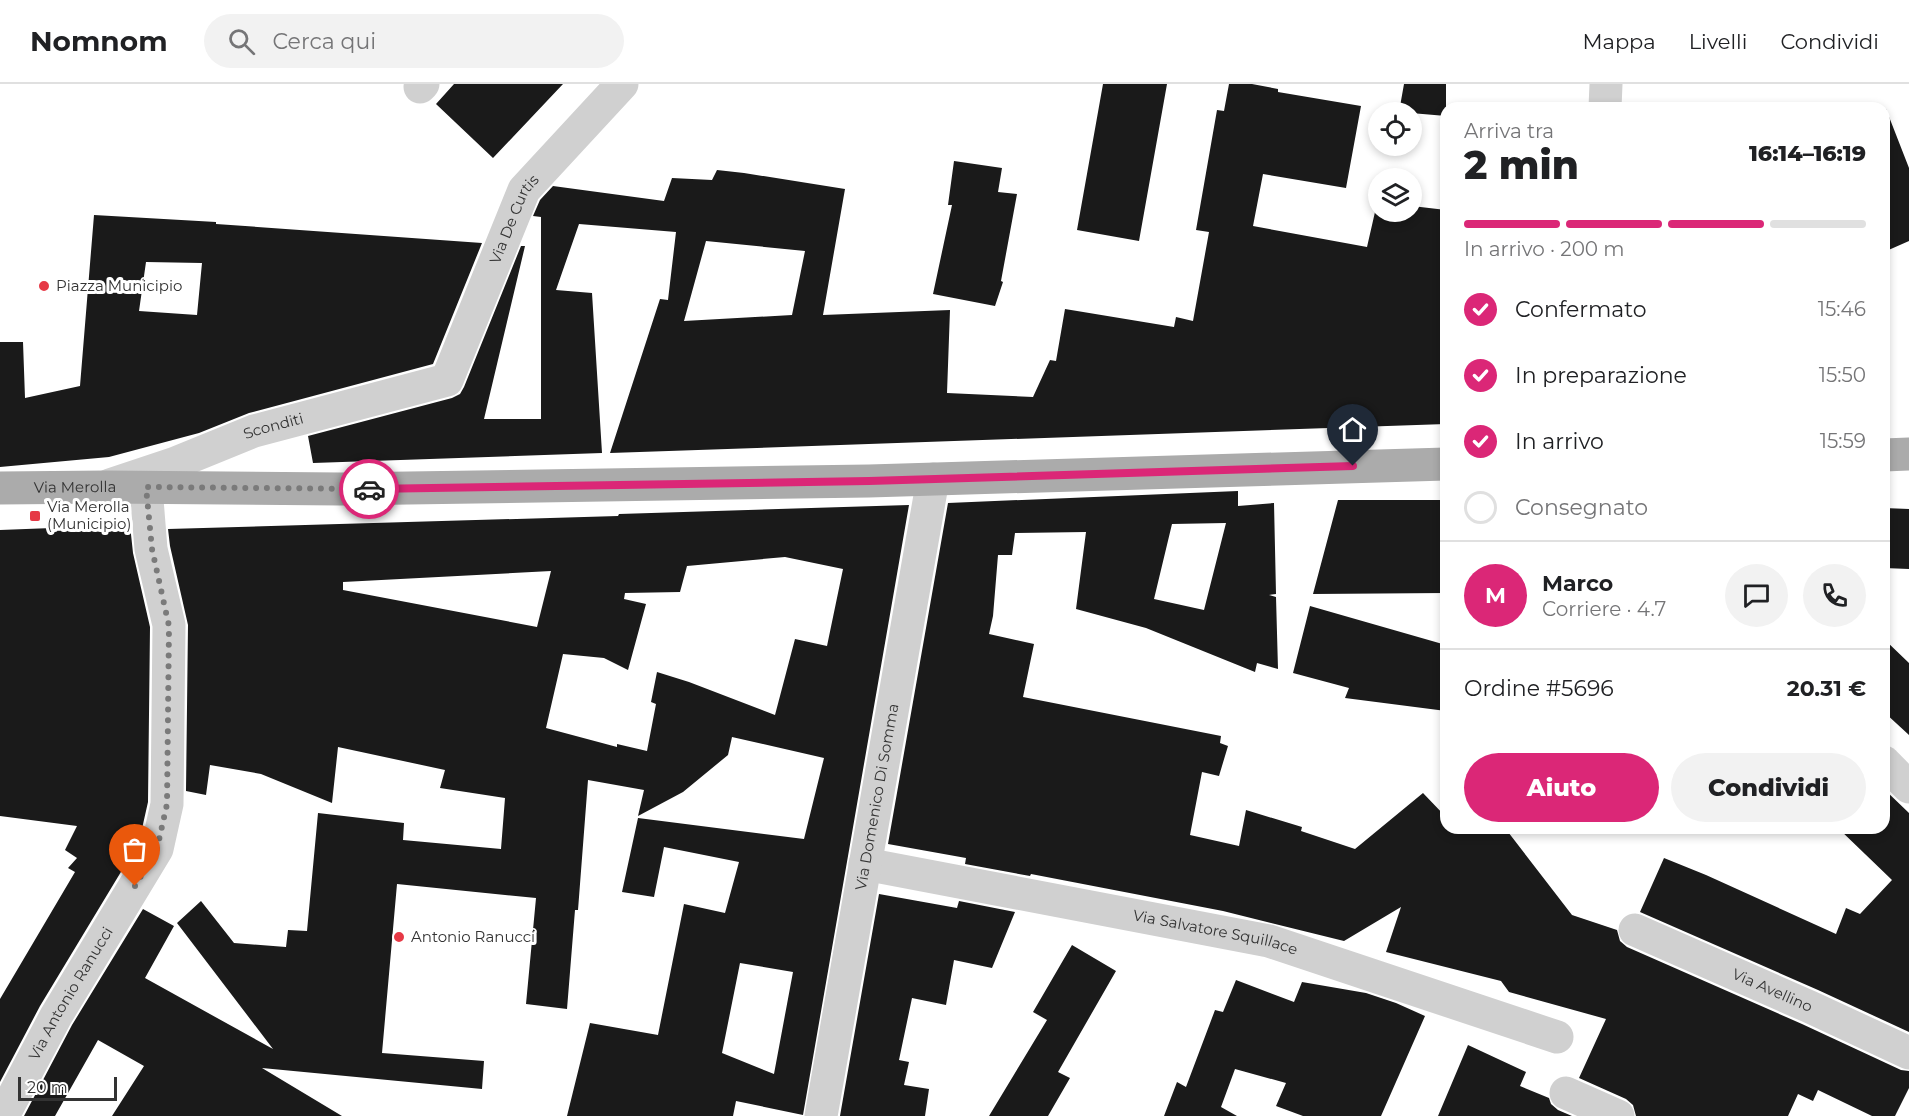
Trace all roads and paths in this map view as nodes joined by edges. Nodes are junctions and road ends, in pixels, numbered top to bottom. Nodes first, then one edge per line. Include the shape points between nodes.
1 (622, 84) edge
2 (1606, 84) edge
3 (1605, 102) edge
4 (447, 380) joint
5 (1909, 454) edge
6 (1890, 455) edge
7 (1440, 464) edge
8 (933, 479) junction
9 (106, 487) junction
10 (146, 487) junction
11 (0, 488) edge
12 (1890, 768) edge
13 (1909, 787) edge
14 (865, 864) junction
15 (1635, 930) dead end
16 (1557, 1037) dead end
17 (1909, 1053) edge
18 (1566, 1093) dead end
19 (3, 1116) edge
20 (821, 1116) edge
21 (1618, 1116) edge

1 - 4 street, Via De Curtis via 524,190
2 - 3 street
4 - 9 street, Sconditi via 254,431
5 - 6 main road
7 - 8 main road, Via Merolla
8 - 10 main road, Via Merolla via 341,489
8 - 14 street, Via Domenico Di Somma
9 - 10 main road, Via Merolla
9 - 11 main road, Via Merolla
10 - 19 street, Via Antonio Ranucci via 152,549 169,626 167,804 157,849 56,1016
12 - 13 street
14 - 16 street, Via Salvatore Squillace via 1269,941
14 - 20 street, Via Domenico Di Somma
15 - 17 street, Via Avellino
18 - 21 street

